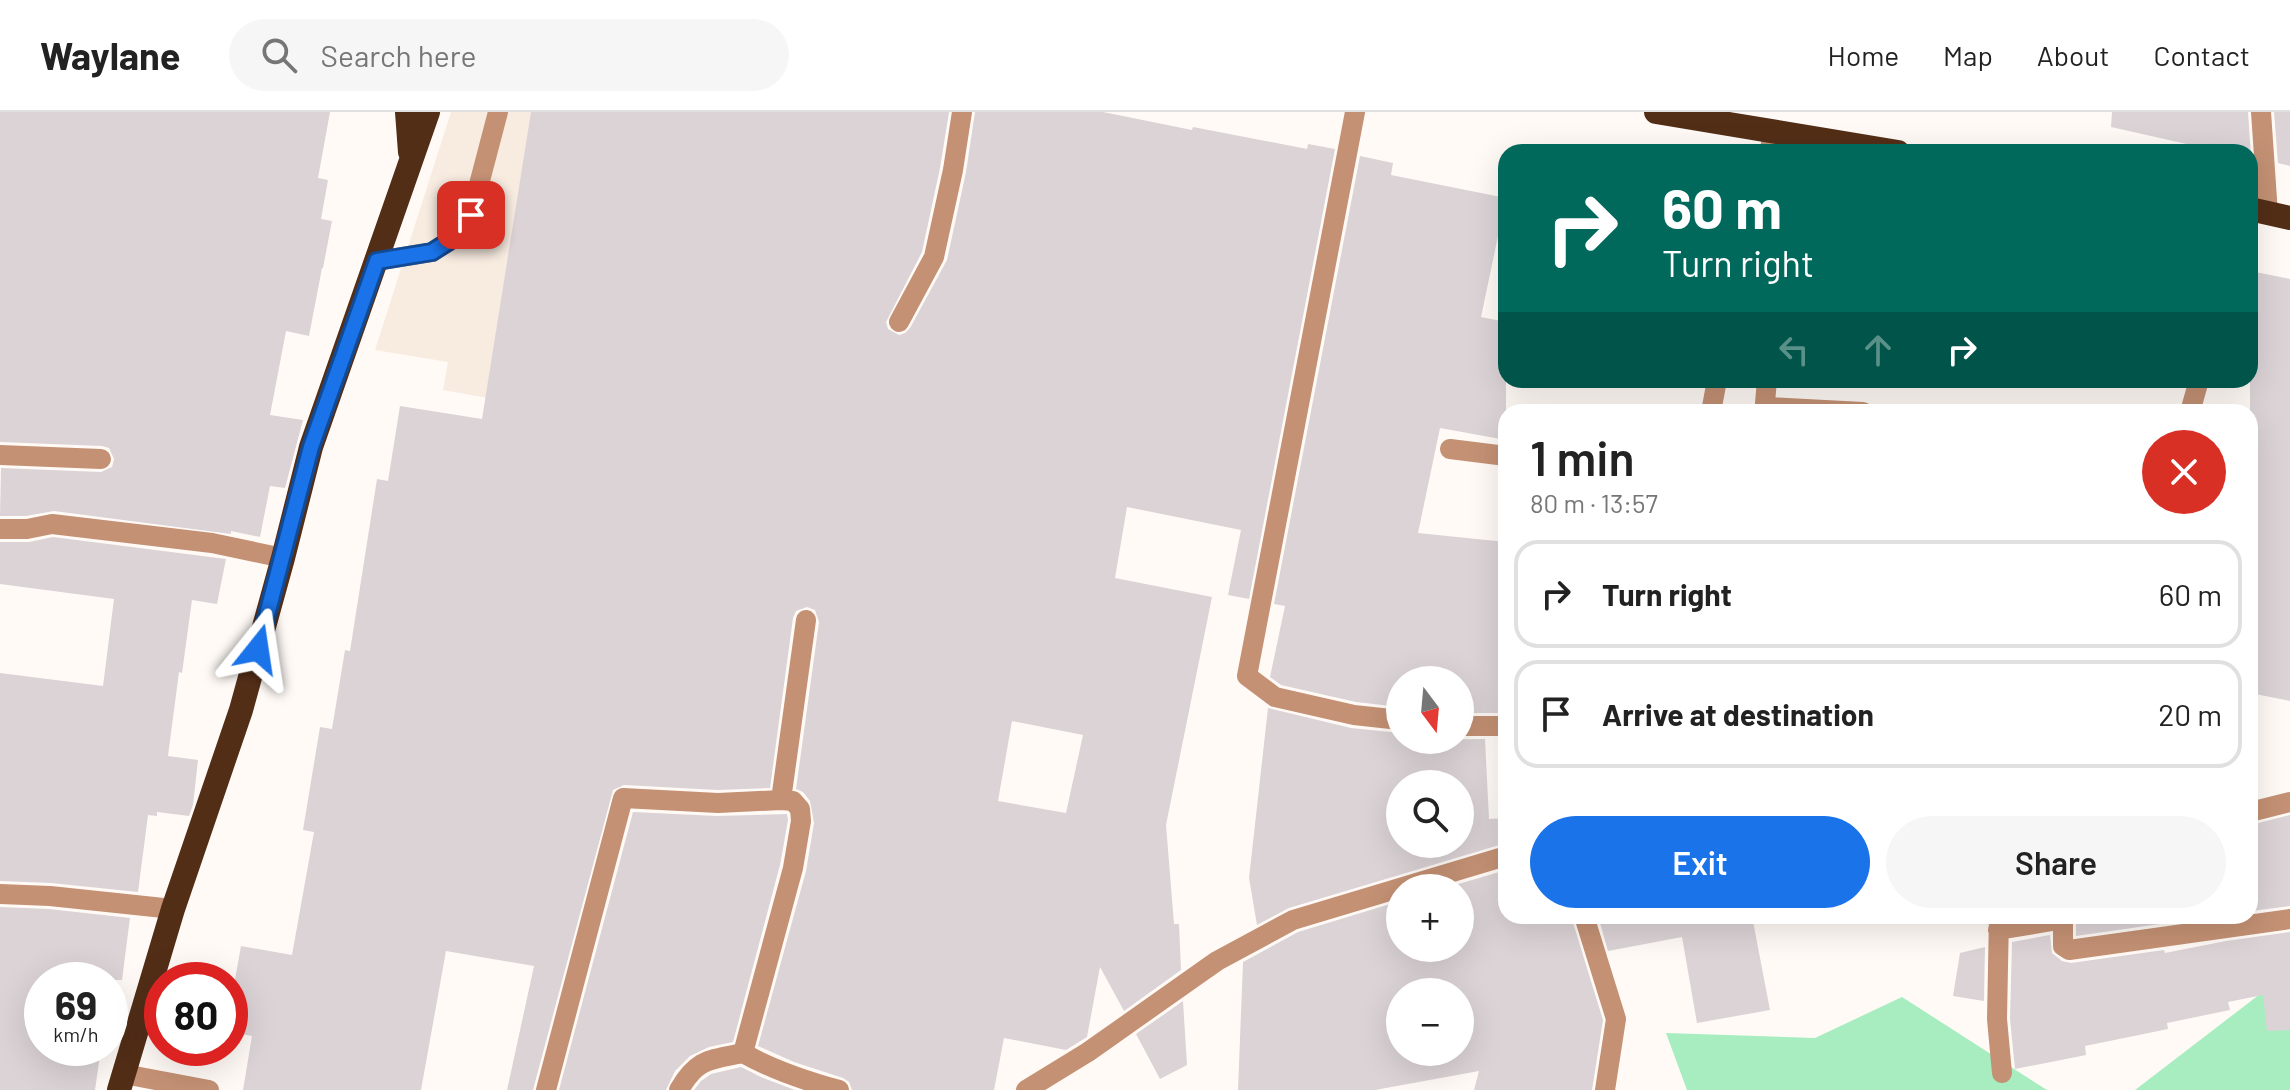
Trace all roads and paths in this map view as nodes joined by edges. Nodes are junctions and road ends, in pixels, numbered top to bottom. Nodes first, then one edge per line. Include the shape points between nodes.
1 (407, 112) edge
2 (428, 112) edge
3 (498, 112) edge
4 (962, 112) edge
5 (1355, 112) edge
6 (1656, 112) edge
7 (2261, 112) edge
8 (1772, 142) edge
9 (1805, 144) edge
10 (411, 166) junction
11 (2269, 214) edge
12 (377, 261) junction
13 (899, 322) dead end
14 (1450, 449) dead end
15 (0, 455) edge
16 (1498, 455) edge
17 (101, 459) dead end
18 (0, 529) edge
19 (283, 558) junction
20 (806, 620) dead end
21 (1386, 718) edge
22 (1474, 726) edge
23 (1498, 726) edge
24 (781, 800) junction
25 (2290, 802) edge
26 (2258, 810) edge
27 (1498, 858) edge
28 (0, 894) edge
29 (173, 909) junction
30 (2290, 919) edge
31 (2258, 923) edge
32 (1586, 924) edge
33 (1998, 924) edge
34 (2063, 924) edge
35 (2254, 924) edge
36 (743, 1053) junction
37 (2002, 1073) dead end
38 (121, 1082) edge
39 (209, 1090) edge
40 (546, 1090) edge
41 (679, 1090) edge
42 (839, 1090) edge
43 (1026, 1090) edge
44 (1605, 1090) edge

1 - 10 highway
2 - 10 highway
3 - 12 street via 471,215 454,238 432,252
4 - 13 street via 934,257
5 - 21 street via 1247,676 1275,697
6 - 8 highway
7 - 11 street
8 - 9 highway
10 - 12 highway
12 - 19 highway via 311,447
14 - 16 street
15 - 17 street
18 - 19 street via 52,524 212,543
19 - 29 highway via 241,710
20 - 24 street
22 - 23 street
24 - 36 street via 793,801 801,821 790,882
24 - 40 street via 623,798
25 - 26 street
27 - 43 street via 1293,920 1217,961
28 - 29 street
29 - 38 highway
30 - 31 street
32 - 44 street via 1616,1019
33 - 37 street
34 - 35 street via 2063,946 2069,950
36 - 41 street via 701,1062
36 - 42 street
38 - 39 street

